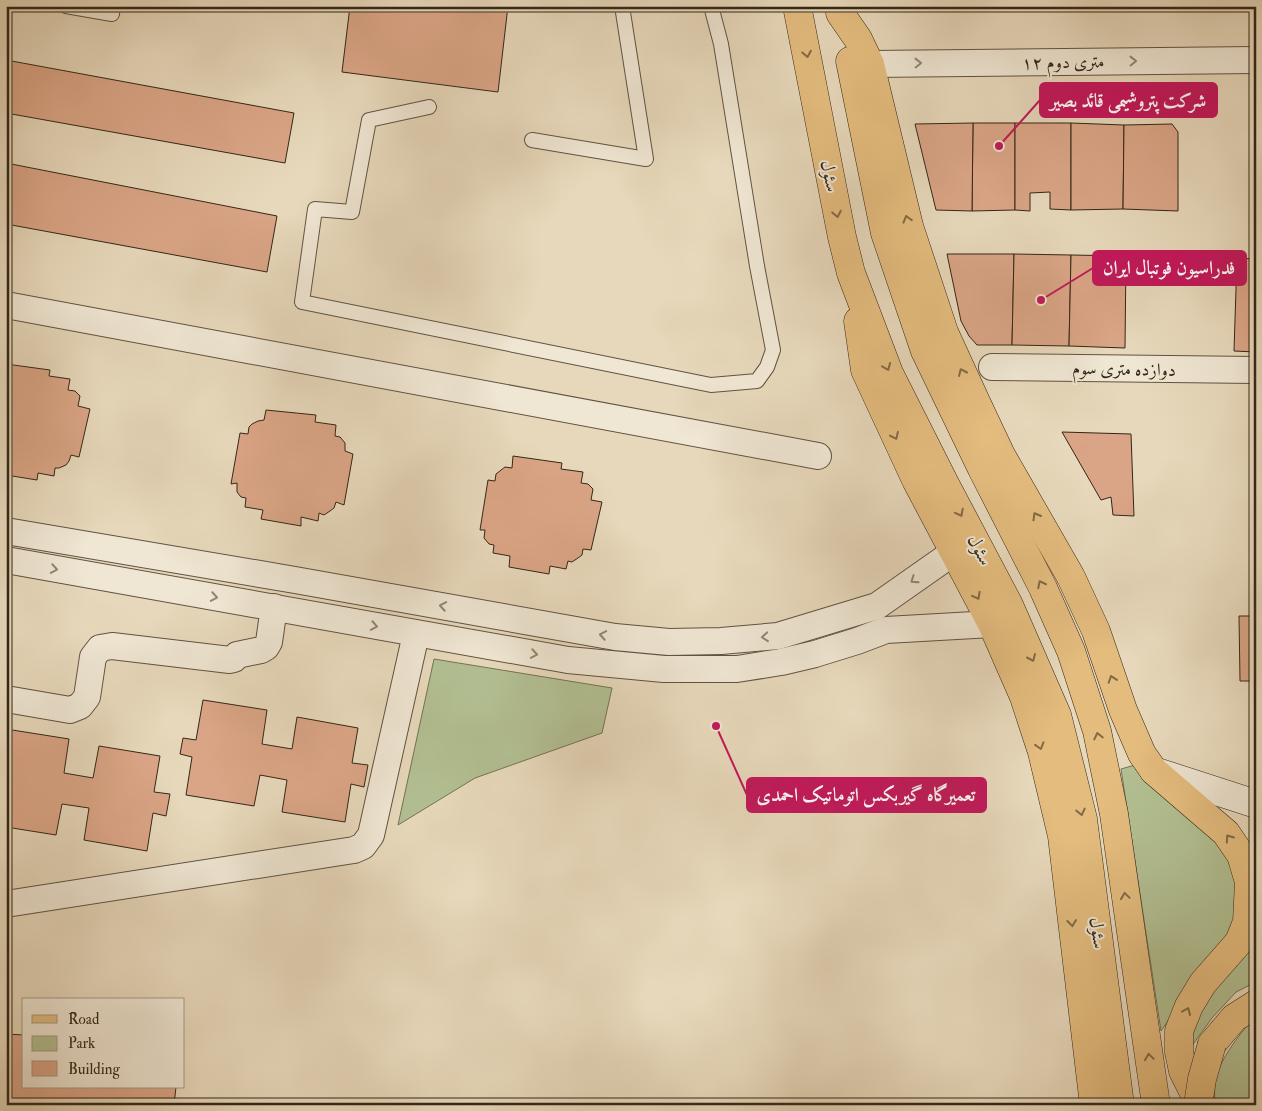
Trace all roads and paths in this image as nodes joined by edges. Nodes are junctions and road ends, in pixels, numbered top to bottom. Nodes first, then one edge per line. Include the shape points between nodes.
1 (66, 6) edge
2 (113, 6) edge
3 (622, 6) edge
4 (711, 6) edge
5 (797, 6) edge
6 (840, 9) edge
7 (1256, 60) edge
8 (870, 64) junction
9 (429, 107) dead end
10 (532, 140) dead end
11 (851, 273) junction
12 (6, 305) edge
13 (992, 367) dead end
14 (1256, 370) edge
15 (818, 456) dead end
16 (6, 531) edge
17 (954, 552) junction
18 (6, 560) edge
19 (295, 580) junction
20 (282, 609) junction
21 (992, 624) junction
22 (416, 634) junction
23 (6, 699) edge
24 (1154, 771) junction
25 (1256, 804) edge
26 (1251, 864) edge
27 (6, 904) edge
28 (1256, 1004) edge
29 (1094, 1105) edge
30 (1120, 1105) edge
31 (1156, 1105) edge
32 (1198, 1105) edge
33 (1203, 1105) edge

1 - 2 lane via 112,14
3 - 10 lane via 646,159
4 - 9 lane via 721,44 773,350 757,381 711,385 302,302 315,209 352,212 369,120
5 -> 11 main road, سئول
6 - 8 main road
31 -> 6 main road, سئول via 1114,814 1097,731 1071,650 1044,588 925,351 885,233
8 -> 7 street, ۱۲ متری دوم
24 -> 8 main road via 1134,737 1096,631 1072,577 1001,455 944,332 904,211
11 -> 17 main road via 865,370 916,480
11 -> 30 main road, سئول via 889,373 1009,605 1057,715 1083,819
12 - 15 street
13 - 14 street, دوازده متری سوم
16 - 19 street
17 -> 19 street via 877,606 778,636 721,641 615,638
17 -> 21 main road
18 -> 20 street
19 - 20 street
20 -> 22 street
20 - 23 street via 266,646 237,655 234,659 112,646 100,648 93,657 87,696 80,706 70,710
22 -> 21 street via 568,660 705,670 781,662 849,644 886,630
21 -> 29 main road via 1024,697 1042,752 1062,836
22 - 27 street via 371,835 363,846 354,850
24 - 25 main road
26 -> 24 main road via 1226,833
33 -> 26 main road via 1183,1072 1179,1031 1203,983 1239,942 1247,922
28 - 32 main road, bridge via 1234,1018 1212,1044

